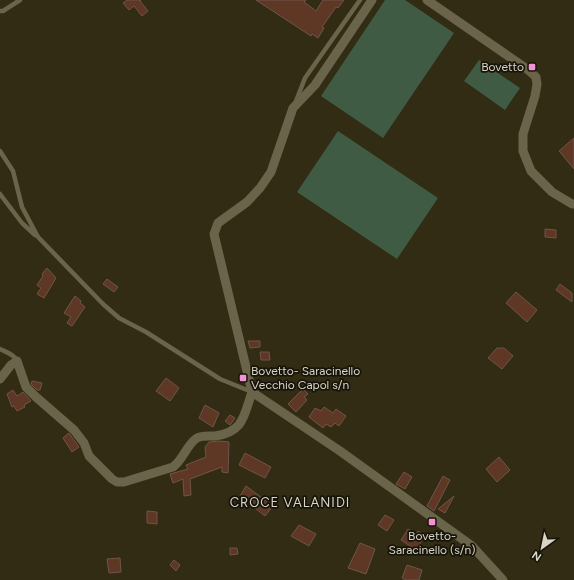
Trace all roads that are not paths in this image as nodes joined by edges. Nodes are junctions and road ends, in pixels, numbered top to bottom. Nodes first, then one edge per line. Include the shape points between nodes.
1 (20, 0) edge
2 (360, 0) edge
3 (372, 0) edge
4 (427, 0) edge
5 (0, 11) edge
6 (293, 108) junction
7 (0, 151) edge
8 (0, 194) edge
9 (574, 204) edge
10 (38, 237) junction
11 (0, 349) edge
12 (17, 362) junction
13 (0, 379) edge
14 (252, 392) junction
15 (503, 580) edge

1 - 5 lane
2 - 6 lane via 305,78
3 - 6 street via 315,85
4 - 9 street via 536,77 535,96 523,134 523,150 531,171 552,192
6 - 14 street via 271,172 247,202 218,223 214,234
7 - 10 lane via 13,172 22,207
8 - 10 lane via 22,223
10 - 14 lane via 119,318 220,379
11 - 12 lane
12 - 13 street via 11,365
12 - 14 street via 26,387 74,430 90,456 117,482 173,467 196,438 226,434 234,430 242,420
14 - 15 street via 340,451 472,546

